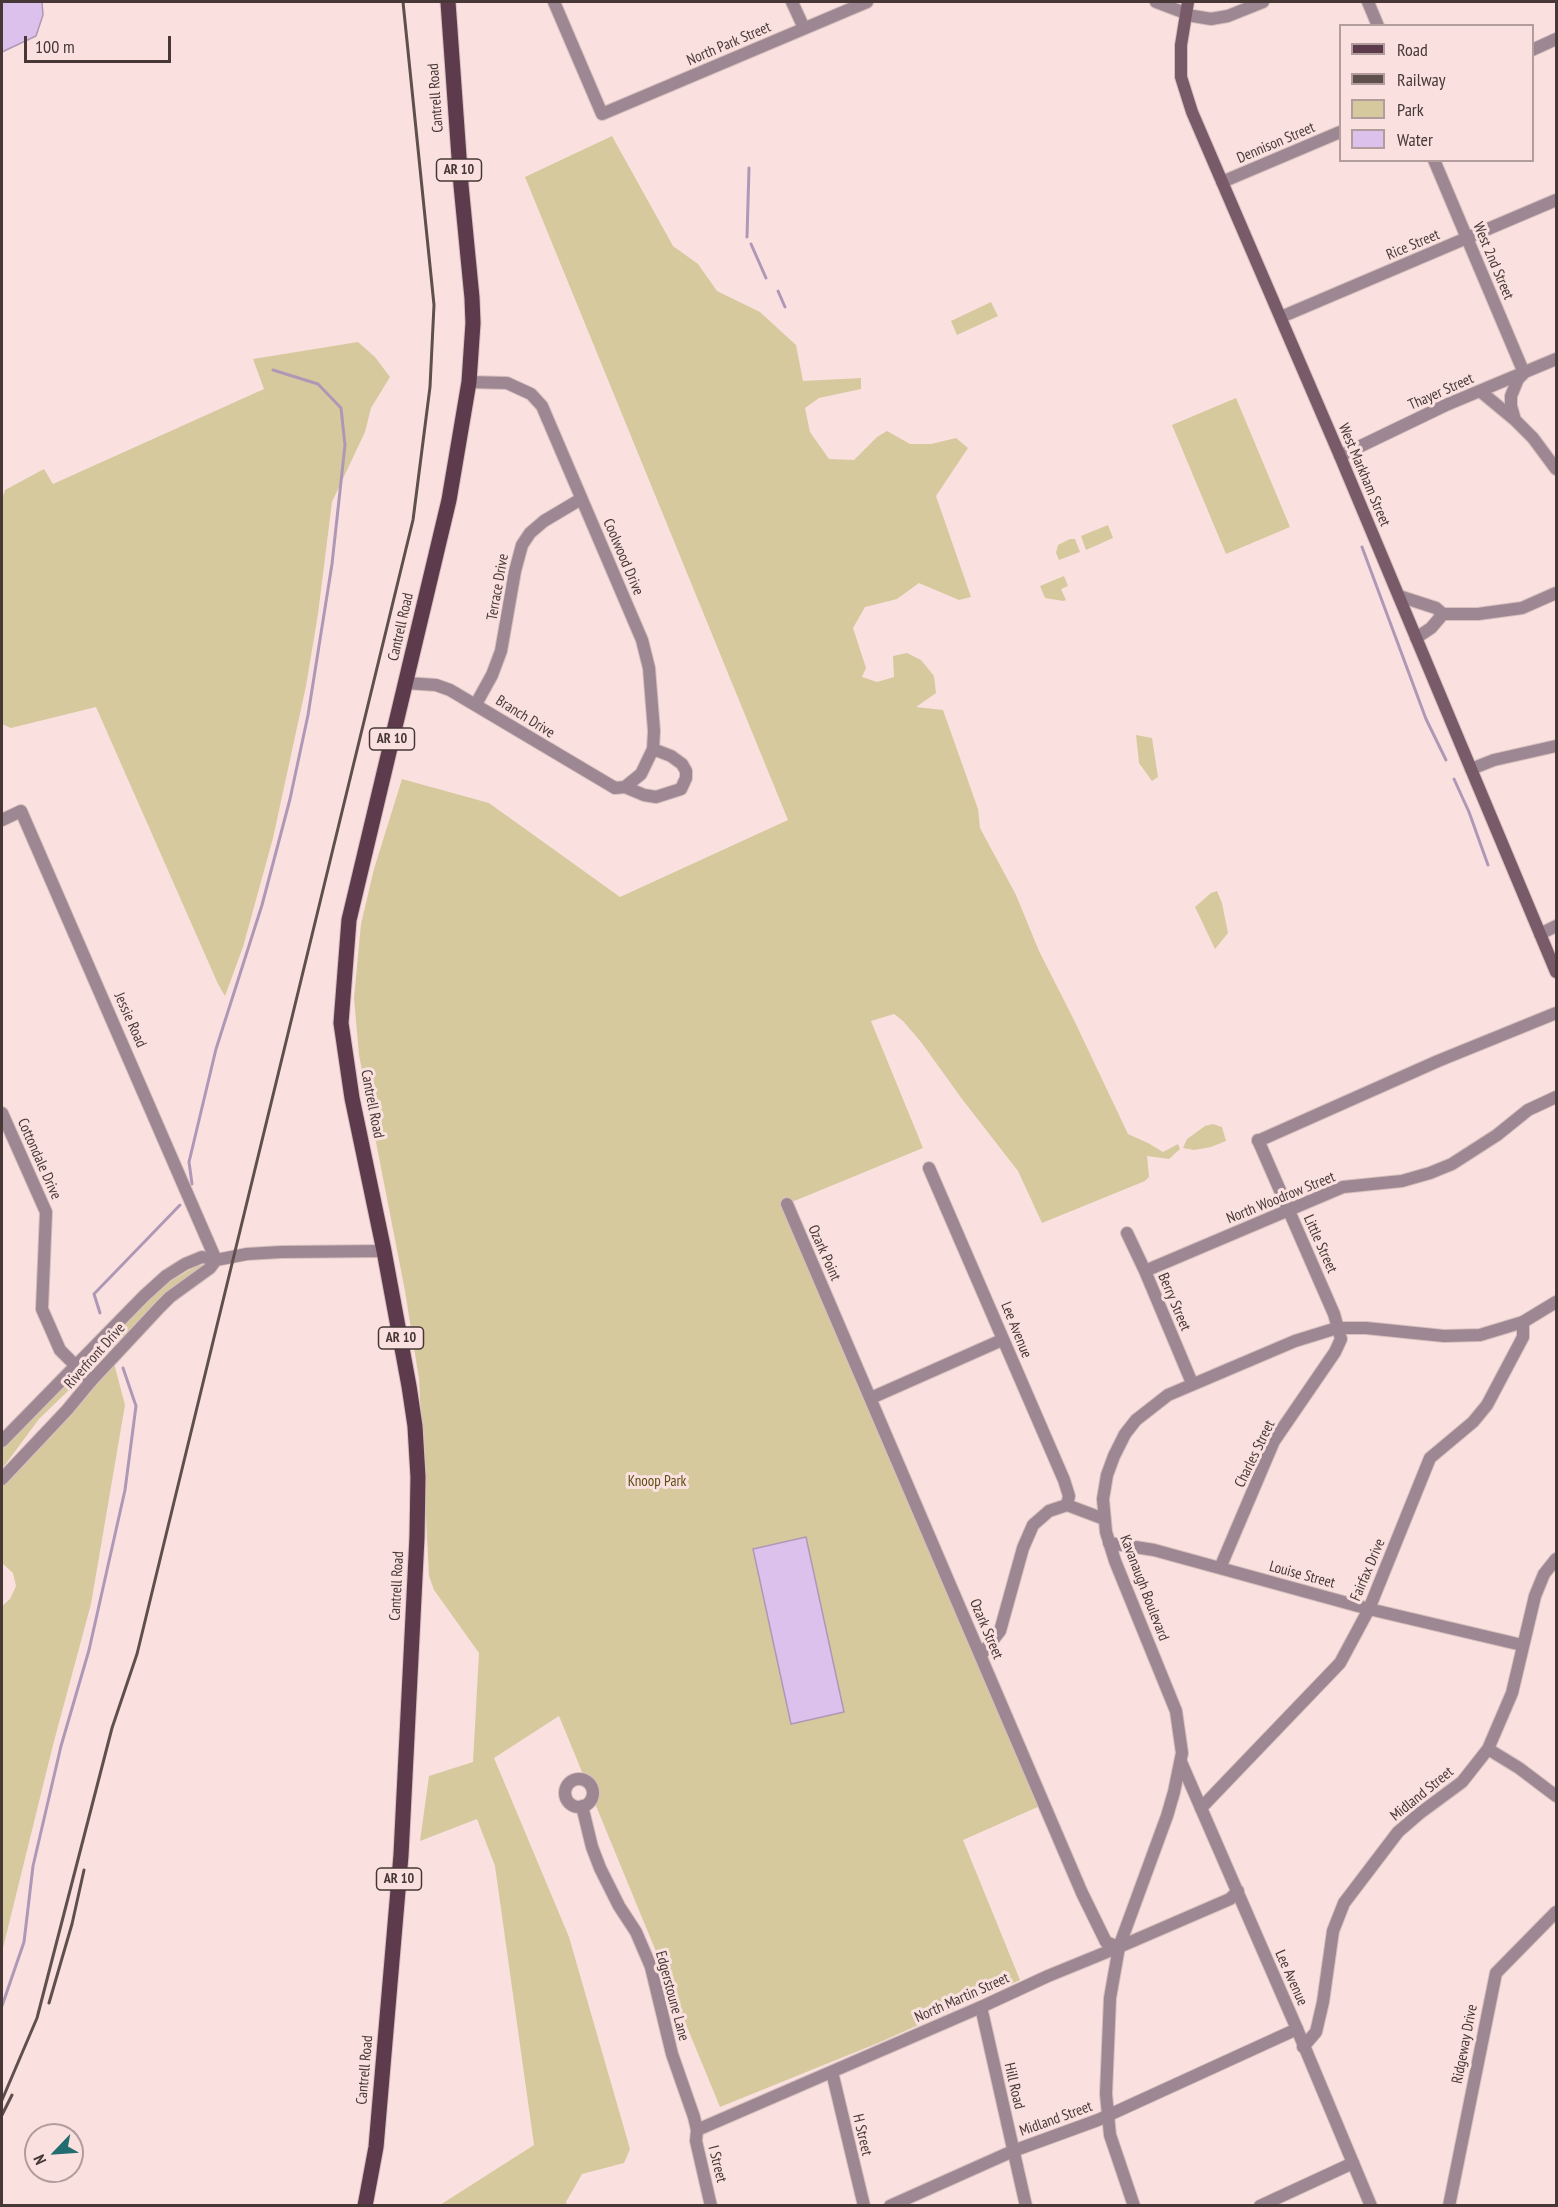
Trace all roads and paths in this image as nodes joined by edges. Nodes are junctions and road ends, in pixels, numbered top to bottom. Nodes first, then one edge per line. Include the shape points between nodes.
1 (443, 2) edge
2 (554, 2) edge
3 (792, 2) edge
4 (867, 2) edge
5 (1156, 2) edge
6 (1263, 2) edge
7 (1368, 2) edge
8 (1186, 7) edge
9 (448, 9) edge
10 (1377, 24) edge
11 (804, 28) junction
12 (1557, 39) edge
13 (1534, 50) edge
14 (1339, 133) edge
15 (1435, 162) edge
16 (1222, 182) junction
17 (1557, 200) edge
18 (1467, 238) junction
19 (1281, 317) junction
20 (1557, 359) edge
21 (1524, 373) junction
22 (469, 382) junction
23 (1480, 391) junction
24 (1515, 420) junction
25 (1340, 456) junction
26 (1557, 469) edge
27 (581, 499) junction
28 (1556, 592) edge
29 (1399, 596) junction
30 (1443, 614) junction
31 (1416, 638) junction
32 (406, 682) junction
33 (476, 704) junction
34 (1557, 746) edge
35 (652, 749) junction
36 (1471, 769) junction
37 (625, 787) junction
38 (3, 819) edge
39 (1557, 926) edge
40 (1540, 934) junction
41 (1557, 972) edge
42 (1557, 1013) edge
43 (1557, 1097) edge
44 (2, 1113) edge
45 (929, 1168) dead end
46 (787, 1204) dead end
47 (1288, 1210) junction
48 (1126, 1233) dead end
49 (384, 1251) junction
50 (216, 1260) junction
51 (1145, 1271) junction
52 (1557, 1302) edge
53 (834, 1314) joint
54 (1523, 1322) junction
55 (1337, 1328) junction
56 (1002, 1340) junction
57 (77, 1366) junction
58 (91, 1381) junction
59 (1192, 1383) junction
60 (871, 1398) junction
61 (2, 1441) edge
62 (2, 1479) edge
63 (1067, 1505) junction
64 (1104, 1519) junction
65 (1109, 1543) junction
66 (1557, 1559) edge
67 (1220, 1568) junction
68 (1369, 1609) junction
69 (1522, 1645) junction
70 (981, 1655) junction
71 (1488, 1749) junction
72 (1181, 1762) junction
73 (1557, 1796) edge
74 (582, 1806) dead end
75 (1201, 1808) junction
76 (1238, 1891) junction
77 (1557, 1912) edge
78 (1119, 1947) junction
79 (981, 2007) junction
80 (1297, 2029) junction
81 (1303, 2047) junction
82 (832, 2072) junction
83 (1108, 2115) junction
84 (697, 2130) junction
85 (1013, 2151) junction
86 (1353, 2163) junction
87 (365, 2205) edge
88 (711, 2205) edge
89 (864, 2205) edge
90 (891, 2205) edge
91 (1026, 2205) edge
92 (1134, 2205) edge
93 (1260, 2205) edge
94 (1371, 2205) edge
95 (1449, 2205) edge

1 - 9 main road, Cantrell Road / AR 10
2 - 11 street, North Park Street via 602,114
3 - 11 street
4 - 11 street, North Park Street
5 - 8 street
6 - 8 street via 1211,19
7 - 10 street
8 - 16 main road, West Markham Street via 1181,77
9 - 22 main road, Cantrell Road / AR 10 via 472,298
12 - 13 street
14 - 16 street, Dennison Street
15 - 18 street, West 2nd Street
16 - 19 main road, West Markham Street
17 - 18 street, Rice Street
18 - 19 street, Rice Street
18 - 21 street, West 2nd Street
19 - 25 main road, West Markham Street
20 - 21 street, Thayer Street
21 - 23 street, Thayer Street
21 - 24 street via 1511,396
22 - 27 street, Coolwood Drive via 507,383 538,401
22 - 32 main road, Cantrell Road / AR 10 via 448,500
23 - 24 street
23 - 25 street, Thayer Street
24 - 26 street
25 - 29 main road, West Markham Street
27 - 33 street, Terrace Drive via 544,521 522,545 501,651
27 - 35 street, Coolwood Drive via 642,640 649,668
28 - 30 street via 1515,610
29 - 30 street
29 - 31 main road, West Markham Street
30 - 31 street
31 - 36 main road, West Markham Street
32 - 33 street, Branch Drive via 443,686
32 - 49 main road, Cantrell Road / AR 10 via 349,920 342,1023 352,1098
33 - 37 street, Branch Drive via 604,782 615,788
34 - 36 street
35 - 37 street via 641,774
35 - 37 street, Branch Drive via 682,764 686,771 683,787 656,797
36 - 40 main road, West Markham Street
38 - 50 street, Jessie Road via 21,811
39 - 40 street
40 - 41 main road, West Markham Street
42 - 47 street, Little Street via 1258,1140
43 - 47 street, North Woodrow Street via 1528,1110 1452,1164 1402,1181 1343,1188
44 - 57 street, Cottondale Drive via 46,1212 42,1308 60,1350
45 - 56 street, Lee Avenue
46 - 53 street, Ozark Point
47 - 51 street, North Woodrow Street
47 - 55 street, Little Street
48 - 51 street, Berry Street
49 - 50 street, Riverfront Drive via 281,1252
49 - 87 main road, Cantrell Road / AR 10 via 415,1426 417,1537 401,1855 376,2147
50 - 57 street, Riverfront Drive via 202,1257 166,1276
50 - 58 street, Riverfront Drive via 160,1307
51 - 59 street, Berry Street
52 - 54 street, Kavanaugh Boulevard
53 - 60 street, Ozark Street
54 - 55 street, Kavanaugh Boulevard via 1467,1337
54 - 68 street, Fairfax Drive via 1523,1337 1487,1405 1430,1458
55 - 59 street, Kavanaugh Boulevard
55 - 67 street, Charles Street via 1341,1339 1335,1352 1274,1441
56 - 60 street
56 - 63 street, Lee Avenue via 1064,1480 1069,1496
57 - 58 street, Cottondale Drive
57 - 61 street, Riverfront Drive
58 - 62 street, Riverfront Drive
59 - 64 street, Kavanaugh Boulevard via 1152,1405 1125,1434 1107,1475
60 - 70 street, Ozark Street
63 - 64 street
63 - 70 street via 1049,1512 1030,1530 999,1631
64 - 65 street, Kavanaugh Boulevard
65 - 67 street, Louise Street via 1154,1550
65 - 72 street, Kavanaugh Boulevard via 1176,1711
66 - 69 street, Midland Street via 1540,1581
67 - 68 street, Louise Street
68 - 69 street, Louise Street
68 - 75 street, Fairfax Drive via 1340,1663
69 - 71 street, Midland Street via 1512,1693
70 - 78 street, Ozark Street via 1103,1938
71 - 73 street
71 - 81 street, Midland Street via 1462,1782 1398,1832 1344,1903 1333,1931 1316,2032
72 - 75 street, Lee Avenue
72 - 78 street, Kavanaugh Boulevard via 1167,1816
74 - 84 street, Edgerstoune Lane via 600,1868 651,1967 672,2054
75 - 76 street, Lee Avenue
76 - 78 street, North Martin Street via 1230,1899
76 - 80 street, Lee Avenue
77 - 95 street, Ridgeway Drive via 1496,1973
78 - 79 street, North Martin Street
78 - 83 street, Kavanaugh Boulevard via 1108,2033
79 - 82 street, North Martin Street
79 - 85 street, Hill Road
80 - 81 street, Lee Avenue
80 - 83 street, Midland Street
81 - 86 street, Lee Avenue
82 - 84 street, North Martin Street
82 - 89 street, H Street
83 - 85 street, Midland Street
83 - 92 street, Kavanaugh Boulevard via 1112,2145
84 - 88 street, I Street via 696,2141
85 - 90 street, Midland Street
85 - 91 street, Hill Road
86 - 93 street
86 - 94 street, Lee Avenue

